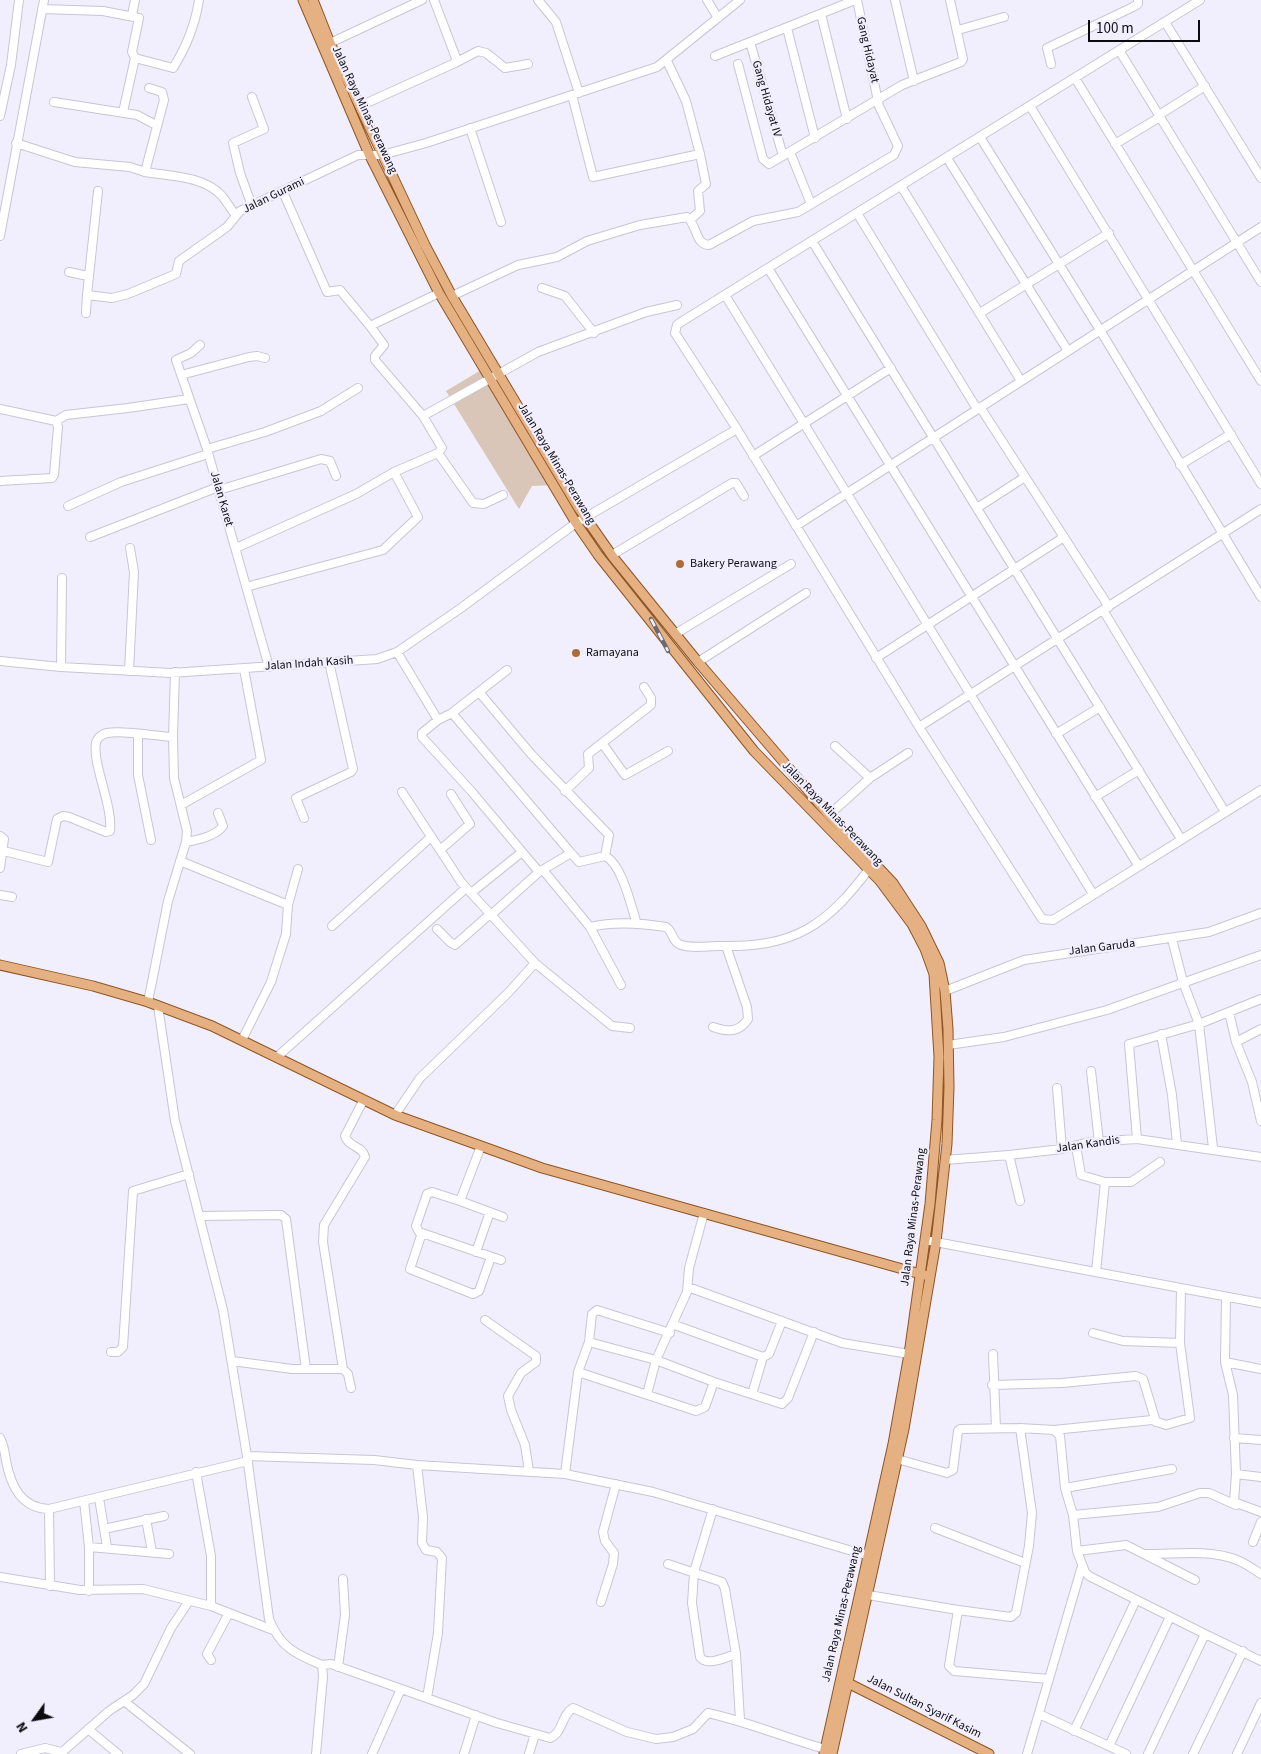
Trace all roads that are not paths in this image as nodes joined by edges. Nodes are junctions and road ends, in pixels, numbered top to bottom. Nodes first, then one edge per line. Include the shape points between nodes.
1 (19, 0) edge
2 (44, 0) edge
3 (135, 0) edge
4 (199, 0) edge
5 (303, 0) edge
6 (313, 0) edge
7 (422, 0) edge
8 (434, 0) edge
9 (538, 0) edge
10 (707, 0) edge
11 (740, 0) edge
12 (856, 0) edge
13 (894, 0) edge
14 (950, 0) edge
15 (1138, 0) edge
16 (1200, 0) edge
17 (42, 9) junction
18 (821, 14) junction
19 (132, 15) junction
20 (1004, 17) dead end
21 (718, 18) junction
22 (1165, 22) junction
23 (787, 28) junction
24 (958, 30) junction
25 (750, 42) junction
26 (330, 43) junction
27 (1120, 50) junction
28 (715, 56) dead end
29 (135, 58) junction
30 (667, 61) junction
31 (455, 63) junction
32 (528, 64) dead end
33 (738, 64) dead end
34 (1051, 64) dead end
35 (1075, 78) junction
36 (914, 81) junction
37 (1205, 86) junction
38 (149, 88) dead end
39 (576, 94) junction
40 (252, 97) dead end
41 (879, 99) junction
42 (54, 102) dead end
43 (360, 106) junction
44 (1030, 106) junction
45 (124, 112) junction
46 (0, 116) edge
47 (1160, 116) junction
48 (847, 119) junction
49 (156, 125) junction
50 (470, 128) junction
51 (980, 137) junction
52 (815, 138) junction
53 (16, 143) junction
54 (1115, 144) junction
55 (369, 154) junction
56 (700, 154) junction
57 (787, 154) junction
58 (382, 155) junction
59 (947, 158) junction
60 (145, 172) junction
61 (1261, 178) edge
62 (901, 186) junction
63 (98, 191) dead end
64 (283, 192) junction
65 (811, 204) junction
66 (252, 206) junction
67 (857, 213) junction
68 (236, 215) junction
69 (690, 220) junction
70 (502, 222) dead end
71 (1261, 227) edge
72 (1109, 233) junction
73 (0, 236) edge
74 (812, 241) junction
75 (1237, 242) junction
76 (1059, 265) junction
77 (768, 268) junction
78 (1194, 270) junction
79 (69, 272) dead end
80 (88, 276) junction
81 (1261, 282) edge
82 (1026, 284) junction
83 (542, 288) dead end
84 (439, 293) junction
85 (87, 295) junction
86 (725, 295) junction
87 (452, 296) junction
88 (1149, 298) junction
89 (678, 305) dead end
90 (86, 312) dead end
91 (980, 313) junction
92 (370, 326) junction
93 (1100, 330) junction
94 (594, 333) junction
95 (200, 345) dead end
96 (1068, 351) junction
97 (265, 358) dead end
98 (891, 368) junction
99 (499, 374) junction
100 (181, 375) junction
101 (490, 379) junction
102 (1021, 381) junction
103 (1261, 381) edge
104 (358, 388) dead end
105 (847, 396) junction
106 (189, 399) junction
107 (979, 408) junction
108 (0, 409) edge
109 (424, 416) junction
110 (56, 422) junction
111 (804, 425) junction
112 (737, 429) junction
113 (1230, 434) junction
114 (933, 437) junction
115 (208, 451) junction
116 (438, 454) junction
117 (753, 456) junction
118 (890, 465) junction
119 (1180, 465) junction
120 (394, 472) junction
121 (336, 476) dead end
122 (1025, 477) junction
123 (0, 481) edge
124 (1261, 484) edge
125 (218, 489) junction
126 (846, 493) junction
127 (503, 495) dead end
128 (744, 496) dead end
129 (68, 506) dead end
130 (977, 508) junction
131 (1261, 509) edge
132 (585, 518) junction
133 (576, 523) junction
134 (796, 526) junction
135 (1222, 534) junction
136 (90, 537) dead end
137 (1064, 537) junction
138 (130, 548) dead end
139 (236, 548) junction
140 (612, 555) junction
141 (791, 564) dead end
142 (1014, 568) junction
143 (62, 578) dead end
144 (246, 587) junction
145 (806, 593) dead end
146 (1261, 597) edge
147 (971, 598) junction
148 (1106, 608) junction
149 (927, 625) junction
150 (675, 634) junction
151 (1057, 638) junction
152 (397, 652) junction
153 (876, 658) junction
154 (0, 661) edge
155 (329, 662) junction
156 (698, 662) junction
157 (1013, 666) junction
158 (60, 667) junction
159 (269, 667) junction
160 (244, 669) junction
161 (507, 670) dead end
162 (130, 671) junction
163 (175, 672) junction
164 (644, 687) dead end
165 (479, 692) junction
166 (969, 694) junction
167 (1100, 707) junction
168 (452, 713) junction
169 (438, 720) junction
170 (919, 727) junction
171 (1056, 734) junction
172 (138, 735) junction
173 (173, 737) junction
174 (602, 743) junction
175 (835, 746) dead end
176 (668, 751) dead end
177 (908, 753) dead end
178 (1139, 770) junction
179 (870, 778) junction
180 (1261, 790) edge
181 (402, 792) dead end
182 (566, 792) junction
183 (451, 794) dead end
184 (1095, 797) junction
185 (181, 805) junction
186 (1225, 812) junction
187 (218, 813) dead end
188 (829, 814) junction
189 (304, 818) dead end
190 (0, 836) edge
191 (431, 837) junction
192 (1181, 839) junction
193 (152, 840) dead end
194 (186, 842) junction
195 (440, 850) junction
196 (4, 851) junction
197 (522, 852) junction
198 (571, 853) junction
199 (605, 856) junction
200 (180, 861) junction
201 (872, 865) junction
202 (1138, 865) junction
203 (0, 868) edge
204 (298, 869) dead end
205 (541, 871) junction
206 (468, 890) junction
207 (1094, 894) junction
208 (0, 895) edge
209 (12, 897) dead end
210 (288, 905) junction
211 (1261, 914) edge
212 (491, 915) junction
213 (637, 924) junction
214 (332, 926) dead end
215 (590, 927) junction
216 (436, 929) dead end
217 (1172, 939) junction
218 (726, 946) junction
219 (1261, 955) edge
220 (535, 963) junction
221 (0, 965) edge
222 (1183, 982) junction
223 (621, 985) dead end
224 (945, 991) junction
225 (1261, 999) edge
226 (148, 1002) junction
227 (158, 1006) junction
228 (1229, 1012) junction
229 (1199, 1024) junction
230 (713, 1027) dead end
231 (630, 1028) dead end
232 (1260, 1030) edge
233 (1161, 1034) junction
234 (242, 1040) junction
235 (1236, 1042) junction
236 (948, 1045) junction
237 (277, 1057) junction
238 (1092, 1071) dead end
239 (1057, 1088) dead end
240 (363, 1101) junction
241 (395, 1115) junction
242 (1261, 1122) edge
243 (1137, 1139) junction
244 (1099, 1142) junction
245 (1177, 1144) junction
246 (481, 1146) junction
247 (1076, 1146) junction
248 (1213, 1148) junction
249 (1062, 1149) junction
250 (1008, 1155) junction
251 (1261, 1157) edge
252 (945, 1160) junction
253 (1160, 1162) dead end
254 (189, 1174) junction
255 (1105, 1182) junction
256 (460, 1201) junction
257 (1020, 1201) dead end
258 (490, 1212) junction
259 (704, 1213) junction
260 (199, 1216) junction
261 (503, 1217) dead end
262 (422, 1233) junction
263 (925, 1240) junction
264 (936, 1242) junction
265 (476, 1252) junction
266 (491, 1257) junction
267 (501, 1260) dead end
268 (1096, 1272) junction
269 (919, 1274) junction
270 (930, 1276) junction
271 (688, 1288) junction
272 (1181, 1289) junction
273 (1226, 1297) junction
274 (1261, 1304) edge
275 (485, 1320) dead end
276 (782, 1321) junction
277 (672, 1324) junction
278 (814, 1332) junction
279 (670, 1333) junction
280 (1093, 1333) dead end
281 (588, 1342) junction
282 (1180, 1343) junction
283 (111, 1352) dead end
284 (909, 1354) junction
285 (993, 1354) dead end
286 (763, 1357) junction
287 (656, 1360) junction
288 (232, 1361) junction
289 (1225, 1362) junction
290 (306, 1369) junction
291 (342, 1369) junction
292 (1261, 1369) edge
293 (578, 1372) junction
294 (714, 1382) junction
295 (992, 1385) junction
296 (351, 1388) dead end
297 (647, 1394) junction
298 (752, 1394) junction
299 (1156, 1422) junction
300 (996, 1428) junction
301 (1020, 1428) junction
302 (1054, 1430) junction
303 (0, 1438) edge
304 (1234, 1438) junction
305 (1261, 1440) edge
306 (247, 1459) junction
307 (897, 1459) junction
308 (417, 1465) junction
309 (1172, 1469) dead end
310 (529, 1471) junction
311 (196, 1472) junction
312 (566, 1474) junction
313 (1236, 1474) junction
314 (1261, 1477) edge
315 (616, 1484) junction
316 (1065, 1488) junction
317 (99, 1498) junction
318 (84, 1501) junction
319 (1236, 1505) junction
320 (49, 1509) junction
321 (713, 1509) junction
322 (1261, 1512) edge
323 (1073, 1515) junction
324 (164, 1516) dead end
325 (146, 1520) junction
326 (1261, 1522) edge
327 (935, 1528) dead end
328 (104, 1529) junction
329 (1253, 1542) dead end
330 (89, 1547) junction
331 (107, 1547) junction
332 (1077, 1551) junction
333 (152, 1552) junction
334 (169, 1554) dead end
335 (1146, 1554) junction
336 (869, 1556) junction
337 (1025, 1563) junction
338 (668, 1564) dead end
339 (1082, 1566) junction
340 (694, 1572) junction
341 (1261, 1574) edge
342 (0, 1577) edge
343 (343, 1579) dead end
344 (1195, 1580) dead end
345 (50, 1586) junction
346 (89, 1591) junction
347 (868, 1595) junction
348 (1136, 1600) junction
349 (189, 1601) junction
350 (601, 1602) dead end
351 (212, 1606) junction
352 (958, 1610) junction
353 (229, 1613) junction
354 (1170, 1617) junction
355 (273, 1630) junction
356 (1205, 1634) junction
357 (1242, 1652) junction
358 (736, 1654) junction
359 (210, 1660) dead end
360 (1261, 1661) edge
361 (322, 1666) junction
362 (338, 1667) junction
363 (1049, 1679) junction
364 (843, 1681) junction
365 (401, 1689) junction
366 (427, 1698) junction
367 (124, 1701) junction
368 (1261, 1704) edge
369 (1039, 1714) junction
370 (476, 1715) junction
371 (740, 1720) junction
372 (88, 1729) junction
373 (1074, 1731) junction
374 (535, 1734) junction
375 (1109, 1746) junction
376 (827, 1752) edge
377 (60, 1753) edge
378 (21, 1754) edge
379 (118, 1754) edge
380 (190, 1754) edge
381 (316, 1754) edge
382 (372, 1754) edge
383 (464, 1754) edge
384 (529, 1754) edge
385 (989, 1754) edge
386 (1027, 1754) edge
387 (1126, 1754) edge
388 (1148, 1754) edge
389 (1193, 1754) edge
390 (1237, 1754) edge

1 - 46 street via 11,66
2 - 17 street
3 - 19 street
4 - 29 street via 190,38 173,68
5 - 55 main road, Jalan Raya Minas-Perawang
6 - 26 main road, Jalan Raya Minas-Perawang
7 - 26 street
8 - 31 street via 456,58
9 - 39 street via 556,22
10 - 21 street
11 - 21 street, Jalan Gurami
12 - 18 street
12 - 41 street, Gang Hidayat
13 - 36 street
14 - 24 street
15 - 34 street via 1133,7 1047,48
16 - 22 street
17 - 19 street
17 - 53 street
18 - 23 street
18 - 48 street
19 - 29 street via 140,20 132,52
20 - 24 street
21 - 30 street, Jalan Gurami
22 - 27 street
22 - 37 street
23 - 25 street
23 - 52 street
24 - 36 street via 962,61
25 - 28 street
25 - 57 street, Gang Hidayat IV
26 - 43 main road, Jalan Raya Minas-Perawang
27 - 35 street
27 - 47 street
29 - 45 street
30 - 39 street, Jalan Gurami
30 - 56 street via 686,101
31 - 32 street via 478,50 505,68
31 - 43 street
33 - 57 street via 764,162 770,164
35 - 44 street
35 - 54 street
36 - 41 street
37 - 47 street
37 - 61 street
38 - 49 street via 160,90 164,96
39 - 50 street, Jalan Gurami
39 - 56 street via 592,177
40 - 66 street via 264,128 233,143
41 - 48 street
41 - 65 street, Gang Hidayat via 898,152
42 - 45 street
43 - 58 main road, Jalan Raya Minas-Perawang
44 - 51 street
44 - 72 street
45 - 49 street
47 - 54 street
47 - 75 street
48 - 52 street
49 - 60 street
50 - 58 street, Jalan Gurami
50 - 70 street
51 - 59 street
51 - 76 street
52 - 57 street
53 - 60 street via 75,162 130,167
53 - 73 street
54 - 78 street
55 - 58 street, Jalan Gurami
55 - 64 street, Jalan Gurami via 347,160
55 - 84 main road, Jalan Raya Minas-Perawang
56 - 69 street via 706,184 698,190 700,211
57 - 65 street, Gang Hidayat IV
58 - 87 main road, Jalan Raya Minas-Perawang
59 - 62 street
59 - 82 street
60 - 68 street via 208,186
62 - 67 street
62 - 91 street
63 - 80 street
64 - 66 street, Jalan Gurami
64 - 92 street via 323,287 329,293 340,290
65 - 69 street via 798,212 753,221 706,246 699,241
66 - 68 street, Jalan Gurami
67 - 74 street
67 - 107 street
68 - 85 street, Jalan Gurami via 227,227 179,261 176,274 112,298
69 - 87 street via 681,217 628,228 556,257 518,265
71 - 75 street
72 - 76 street
72 - 88 street
74 - 77 street
74 - 98 street
75 - 78 street
75 - 81 street
76 - 82 street
76 - 93 street
77 - 86 street
77 - 105 street
78 - 88 street
78 - 103 street
79 - 80 street
80 - 85 street
82 - 91 street
82 - 96 street
83 - 94 street via 566,296
84 - 92 street
84 - 101 main road, Jalan Raya Minas-Perawang
85 - 90 street
86 - 111 street
86 - 112 street via 681,322 675,331
87 - 99 main road, Jalan Raya Minas-Perawang
88 - 93 street
88 - 113 street
89 - 94 street via 646,312
91 - 102 street
92 - 109 street via 384,346 375,360
93 - 96 street
93 - 119 street
94 - 99 street via 538,352
95 - 100 street, Jalan Karet via 191,354 176,360
96 - 102 street
97 - 100 street via 249,357
98 - 105 street
98 - 114 street
99 - 101 street
99 - 132 main road, Jalan Raya Minas-Perawang
100 - 106 street, Jalan Karet
101 - 109 street
101 - 133 main road, Jalan Raya Minas-Perawang
102 - 107 street
104 - 115 street via 321,411
105 - 111 street
105 - 118 street
106 - 110 street via 66,415
106 - 115 street, Jalan Karet
107 - 114 street
107 - 122 street
108 - 110 street
109 - 116 street via 441,443
110 - 123 street via 52,478
111 - 117 street
111 - 126 street
112 - 117 street
112 - 132 street, Jalan Indah Kasih
113 - 119 street
113 - 124 street
114 - 118 street
114 - 130 street
115 - 125 street, Jalan Karet
115 - 129 street via 121,482
116 - 120 street
116 - 127 street via 473,503 484,504
117 - 134 street
118 - 126 street
118 - 147 street
119 - 135 street
120 - 139 street via 356,494
120 - 144 street via 418,517 389,546
121 - 125 street via 330,461 321,459
122 - 130 street
122 - 137 street
125 - 136 street
125 - 139 street, Jalan Karet
126 - 134 street
126 - 149 street
128 - 140 street via 736,483 732,483
130 - 142 street
131 - 135 street
132 - 133 street, Jalan Indah Kasih
132 - 140 main road, Jalan Raya Minas-Perawang
133 - 152 street, Jalan Indah Kasih
133 - 201 main road, Jalan Raya Minas-Perawang via 754,751
134 - 153 street
135 - 146 street
135 - 148 street
137 - 142 street
137 - 148 street
138 - 162 street via 134,572
139 - 144 street, Jalan Karet
140 - 150 main road, Jalan Raya Minas-Perawang
141 - 150 street
142 - 147 street
142 - 151 street
143 - 158 street
144 - 159 street, Jalan Karet
145 - 156 street
147 - 149 street
147 - 157 street
148 - 151 street
148 - 186 street
149 - 153 street
149 - 166 street
150 - 156 main road, Jalan Raya Minas-Perawang
151 - 157 street
151 - 167 street
152 - 155 street, Jalan Indah Kasih via 377,659
152 - 169 street
153 - 170 street
154 - 158 street, Jalan Indah Kasih
155 - 159 street, Jalan Indah Kasih
155 - 189 street via 353,769 296,798
156 - 188 main road, Jalan Raya Minas-Perawang
157 - 166 street
157 - 171 street
158 - 162 street, Jalan Indah Kasih
159 - 160 street, Jalan Indah Kasih
160 - 163 street, Jalan Indah Kasih
160 - 185 street via 261,760
161 - 165 street
162 - 163 street, Jalan Indah Kasih
163 - 173 street
164 - 174 street via 651,698 650,704
165 - 168 street
165 - 182 street
166 - 170 street
166 - 207 street
167 - 171 street
167 - 178 street
168 - 169 street
168 - 198 street
169 - 197 street via 422,733 422,737
170 - 207 street via 1039,917 1053,920
171 - 184 street
172 - 173 street
172 - 193 street via 138,775
172 - 196 street via 110,733 99,737 96,742 110,831 63,816 57,820 48,862
173 - 185 street via 174,778
174 - 176 street via 625,775
174 - 182 street via 587,756 589,768
175 - 179 street
177 - 179 street
178 - 184 street
178 - 192 street
179 - 188 street
180 - 186 street
181 - 191 street
182 - 199 street via 609,835
183 - 195 street via 470,824
184 - 202 street
185 - 194 street
186 - 192 street
187 - 194 street via 223,826 221,829 199,840
188 - 201 main road, Jalan Raya Minas-Perawang
190 - 196 street via 4,839
191 - 195 street
191 - 214 street
192 - 202 street
194 - 200 street
195 - 206 street
196 - 203 street
197 - 205 street
197 - 206 street
198 - 199 street via 579,862
198 - 205 street
199 - 213 street via 614,864
200 - 210 street
200 - 226 street via 168,901
201 - 218 street via 844,898 802,934 769,943
201 - 224 main road, Jalan Raya Minas-Perawang via 893,883 925,933 939,963
201 - 263 main road, Jalan Raya Minas-Perawang via 912,924 934,974 939,1056 937,1120
202 - 207 street
204 - 210 street
205 - 212 street
205 - 215 street
206 - 212 street
206 - 237 street
208 - 209 street
210 - 234 street via 286,934 271,982
211 - 217 street, Jalan Garuda via 1209,932
212 - 216 street via 455,945
212 - 220 street
213 - 215 street via 607,922
213 - 218 street via 668,928 675,941 682,945
215 - 223 street
217 - 222 street
217 - 224 street, Jalan Garuda via 1038,956
218 - 230 street via 747,1007 748,1019 737,1030
219 - 222 street
220 - 231 street via 612,1026
220 - 241 street via 420,1078
221 - 226 main road
222 - 229 street
222 - 236 street via 1107,1010 1044,1028
224 - 236 main road, Jalan Raya Minas-Perawang
225 - 228 street
226 - 227 main road
227 - 234 main road
227 - 254 street via 175,1121
228 - 229 street
228 - 235 street
229 - 233 street
229 - 248 street
232 - 235 street
233 - 243 street via 1132,1042 1128,1047
233 - 245 street
234 - 237 main road
235 - 242 street via 1252,1082
236 - 252 main road, Jalan Raya Minas-Perawang
237 - 240 main road
238 - 244 street
239 - 249 street
240 - 241 main road
240 - 291 street via 345,1136 349,1143 363,1151 365,1157 324,1225 323,1242
241 - 246 main road
243 - 244 street, Jalan Kandis
243 - 245 street, Jalan Kandis
244 - 247 street, Jalan Kandis
245 - 248 street, Jalan Kandis
246 - 256 street
246 - 259 main road via 542,1168
247 - 249 street, Jalan Kandis
247 - 255 street via 1081,1175
248 - 251 street, Jalan Kandis
249 - 250 street, Jalan Kandis
250 - 252 street, Jalan Kandis
250 - 257 street
252 - 264 main road, Jalan Raya Minas-Perawang
253 - 255 street via 1131,1182
254 - 260 street
254 - 283 street via 133,1191 123,1347 118,1352
255 - 268 street
256 - 258 street
256 - 262 street via 432,1192 427,1194 416,1226
258 - 261 street
258 - 265 street
259 - 269 main road
259 - 271 street via 689,1268
260 - 288 street via 223,1310
260 - 290 street via 281,1214 286,1219
262 - 265 street
262 - 266 street via 410,1269 472,1294 479,1291
263 - 264 street
263 - 269 main road, Jalan Raya Minas-Perawang
264 - 268 street
264 - 270 main road, Jalan Raya Minas-Perawang
265 - 266 street
266 - 267 street
268 - 272 street
269 - 270 main road
269 - 284 main road, Jalan Raya Minas-Perawang
270 - 307 main road, Jalan Raya Minas-Perawang
271 - 276 street
271 - 277 street
272 - 273 street
272 - 282 street
273 - 274 street
273 - 289 street
275 - 310 street via 536,1356 536,1362 521,1373 508,1396 525,1445
276 - 278 street
276 - 286 street via 769,1354
277 - 279 street
277 - 286 street
278 - 284 street via 842,1343
278 - 298 street via 785,1402 782,1404
279 - 281 street via 597,1310 592,1314
279 - 287 street
280 - 282 street via 1123,1340
281 - 287 street
281 - 293 street
282 - 299 street via 1191,1415 1187,1421 1166,1425
284 - 336 main road, Jalan Raya Minas-Perawang
285 - 295 street
286 - 298 street
287 - 294 street
287 - 297 street
288 - 290 street
288 - 306 street
289 - 292 street
289 - 304 street via 1233,1395
290 - 291 street
291 - 296 street via 348,1374
293 - 297 street
293 - 312 street
294 - 297 street via 705,1407 700,1410 690,1410
294 - 298 street
295 - 299 street via 1136,1376 1143,1379
295 - 300 street
299 - 302 street
300 - 301 street
300 - 307 street via 960,1429 953,1470 948,1473
301 - 302 street
301 - 337 street via 1032,1514
302 - 316 street via 1060,1436
303 - 320 street via 14,1488 31,1506
304 - 305 street
304 - 313 street
306 - 308 street via 374,1460
306 - 311 street
306 - 355 street
307 - 347 main road, Jalan Raya Minas-Perawang
308 - 310 street
308 - 366 street via 423,1517 422,1543 426,1550 437,1552 442,1558 438,1633
309 - 316 street
310 - 312 street
311 - 317 street
311 - 351 street via 211,1556
312 - 315 street
313 - 314 street
313 - 319 street
315 - 321 street
315 - 350 street via 603,1532 614,1553 613,1564
316 - 323 street
317 - 318 street
317 - 328 street
318 - 320 street
318 - 330 street
319 - 322 street
319 - 323 street via 1209,1493 1200,1493 1158,1507
320 - 345 street
321 - 336 street
321 - 340 street
323 - 332 street
324 - 325 street
325 - 328 street
325 - 333 street
326 - 329 street
327 - 337 street
328 - 331 street
330 - 331 street
330 - 346 street
331 - 333 street
332 - 335 street via 1126,1545
332 - 339 street
333 - 334 street
335 - 341 street via 1219,1556 1237,1560
335 - 344 street
336 - 364 main road, Jalan Raya Minas-Perawang
337 - 352 street via 1013,1616
338 - 340 street
339 - 348 street via 1089,1576
339 - 363 street
340 - 358 street via 719,1580 724,1586
340 - 358 street via 692,1603 700,1657 707,1662
342 - 345 street
343 - 362 street via 345,1615
345 - 346 street
346 - 349 street via 138,1588
347 - 352 street
347 - 364 main road, Jalan Raya Minas-Perawang
348 - 354 street
348 - 373 street
349 - 351 street
349 - 367 street via 171,1628 144,1684
351 - 353 street
352 - 363 street via 951,1669
353 - 355 street
353 - 359 street via 207,1654
354 - 356 street
354 - 375 street
355 - 361 street via 289,1651
356 - 357 street
356 - 388 street
357 - 360 street
357 - 389 street
358 - 371 street
361 - 362 street via 331,1664
361 - 381 street
362 - 365 street
363 - 369 street
364 - 376 main road, Jalan Raya Minas-Perawang
364 - 385 main road, Jalan Sultan Syarif Kasim
365 - 366 street
365 - 382 street
366 - 370 street
367 - 372 street
367 - 380 street
368 - 390 street
369 - 373 street
369 - 386 street
370 - 374 street
370 - 383 street
371 - 374 street via 708,1713 692,1729 673,1737 656,1739 627,1732 573,1708 568,1711 557,1735 550,1738
371 - 376 street
372 - 377 street
372 - 379 street
373 - 375 street
374 - 384 street
375 - 387 street
377 - 378 street via 45,1748

